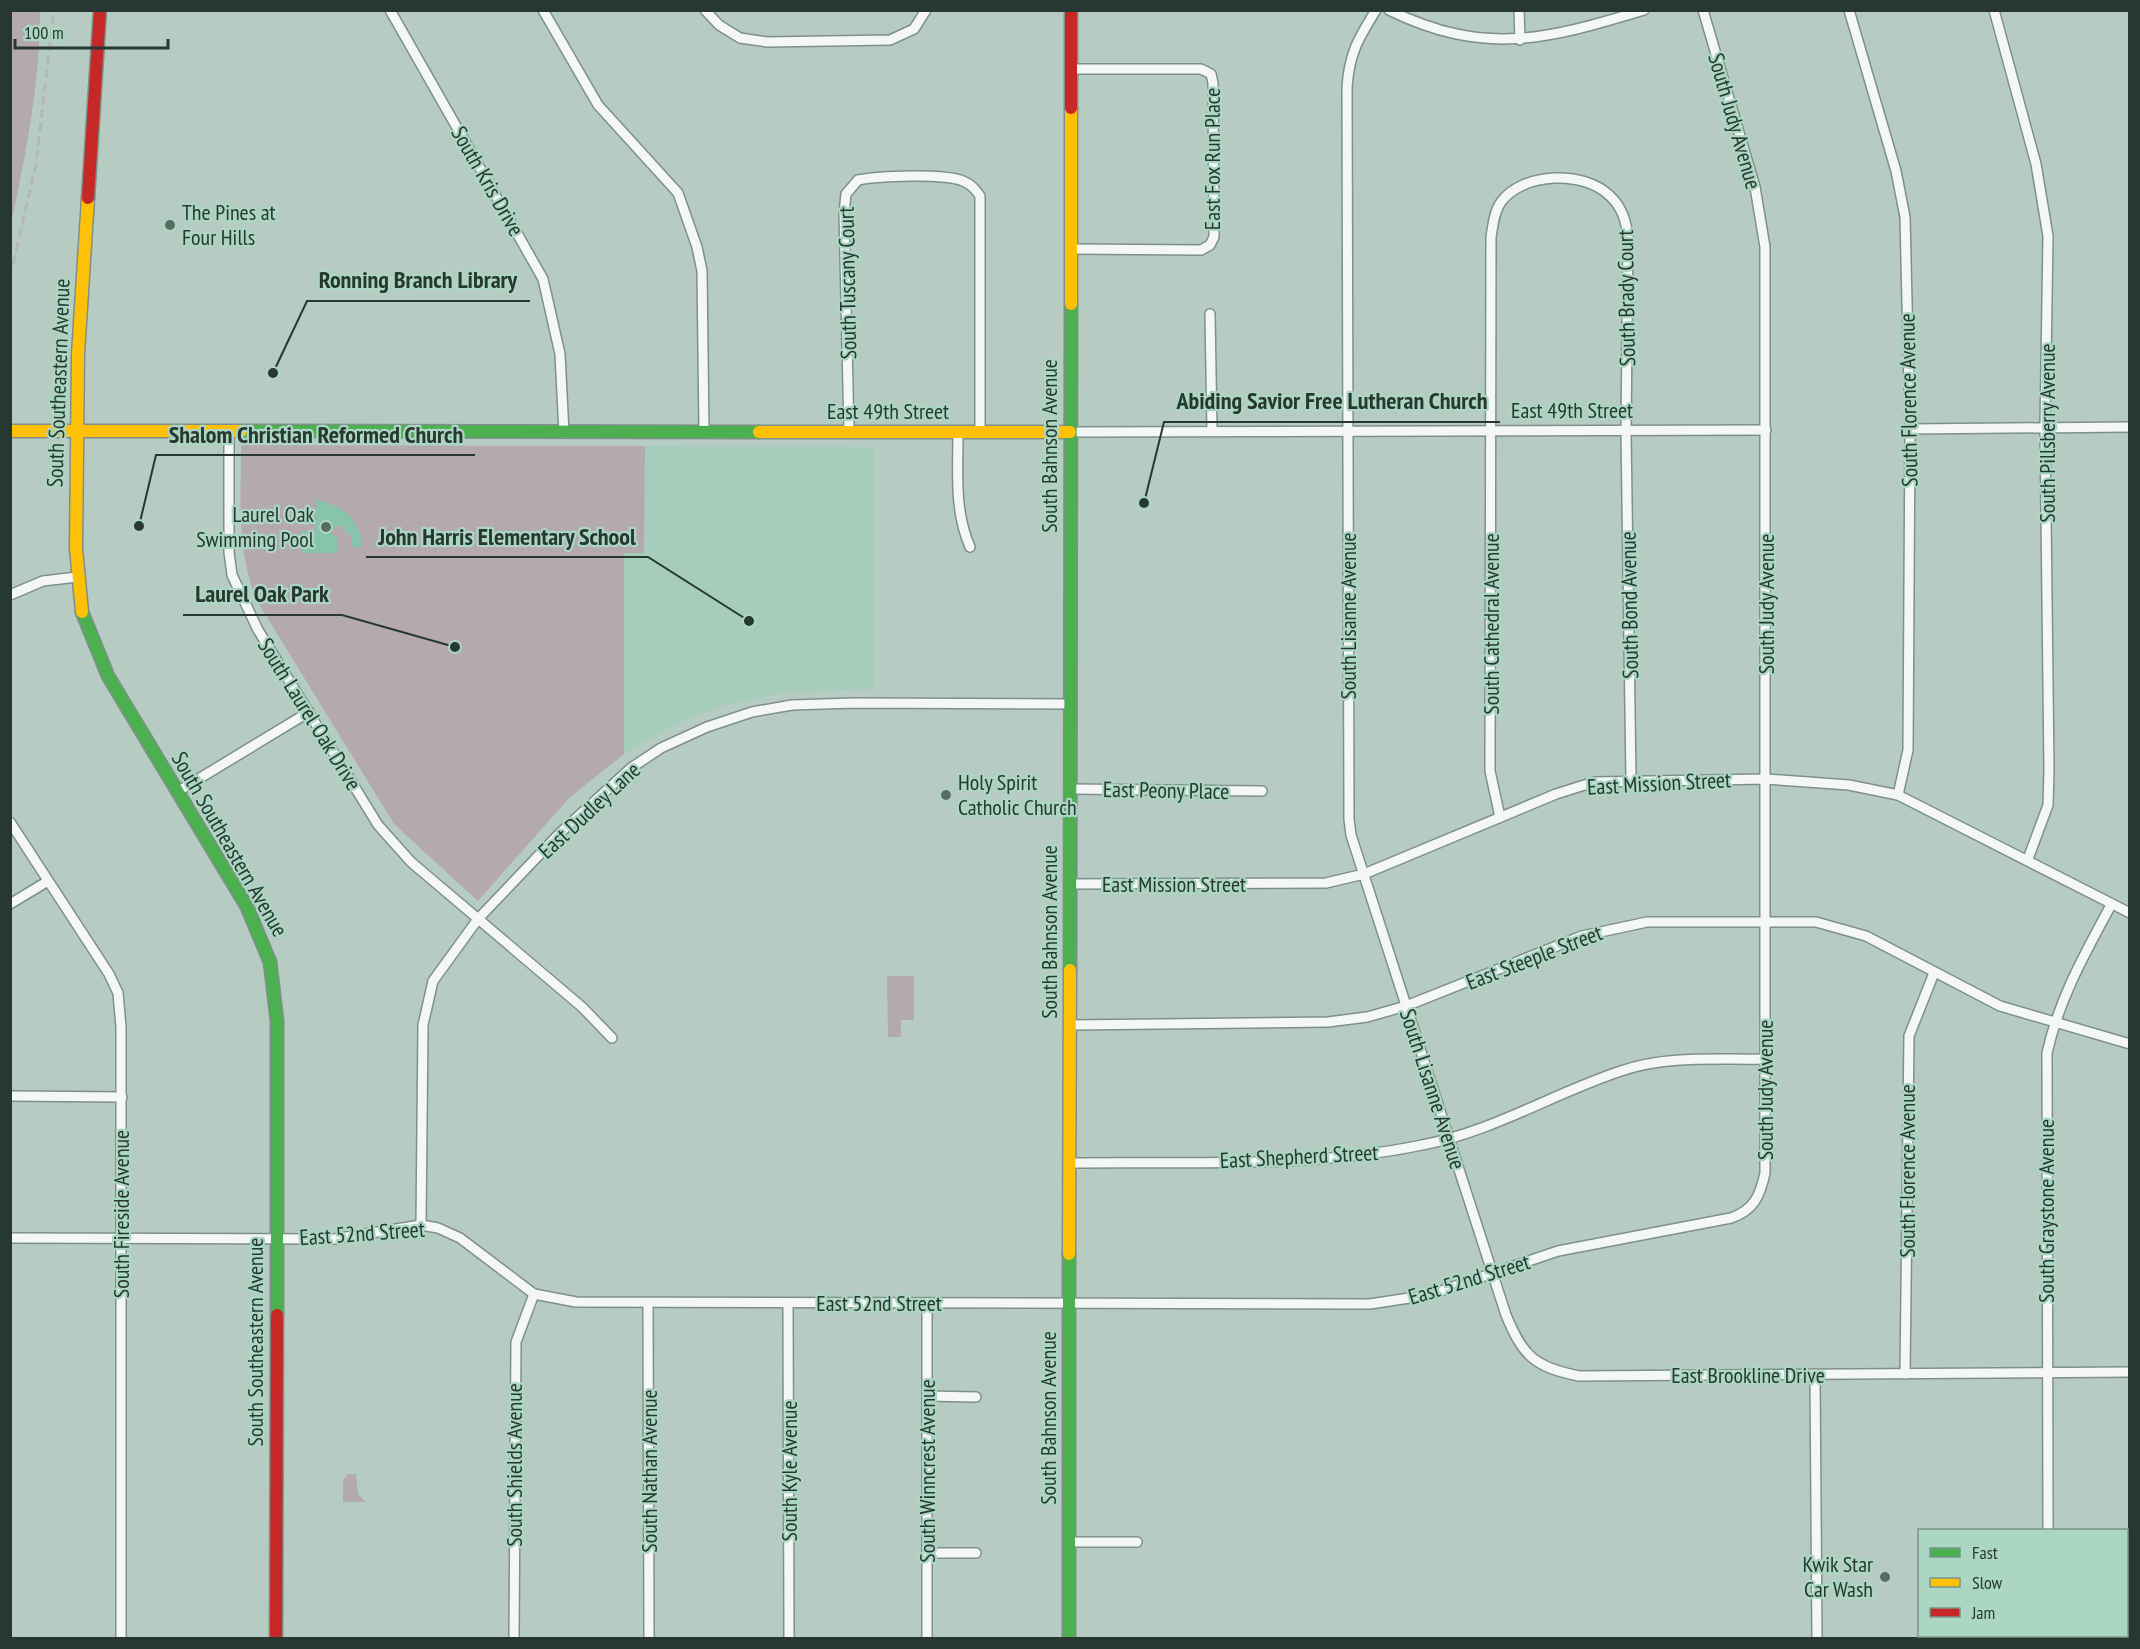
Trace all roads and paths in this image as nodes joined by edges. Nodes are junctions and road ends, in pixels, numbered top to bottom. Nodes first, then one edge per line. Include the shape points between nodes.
1 (100, 10) edge
2 (390, 10) edge
3 (543, 10) edge
4 (705, 10) edge
5 (926, 10) edge
6 (1071, 10) edge
7 (1376, 10) edge
8 (1389, 10) edge
9 (1519, 10) edge
10 (1644, 10) edge
11 (1703, 10) edge
12 (1848, 10) edge
13 (1994, 10) edge
14 (1520, 40) junction
15 (1071, 69) junction
16 (1071, 249) junction
17 (1210, 314) dead end
18 (2045, 428) junction
19 (2130, 428) edge
20 (1910, 429) junction
21 (1492, 430) junction
22 (1766, 430) junction
23 (10, 431) edge
24 (75, 431) junction
25 (229, 431) junction
26 (1212, 431) junction
27 (1626, 431) junction
28 (704, 432) junction
29 (849, 432) junction
30 (958, 432) junction
31 (980, 432) junction
32 (1070, 432) junction
33 (1348, 432) junction
34 (564, 433) junction
35 (970, 547) dead end
36 (77, 577) junction
37 (10, 595) edge
38 (1071, 704) junction
39 (309, 712) junction
40 (1766, 779) junction
41 (1631, 780) junction
42 (1070, 789) junction
43 (1262, 791) dead end
44 (177, 792) junction
45 (1898, 795) junction
46 (1500, 817) junction
47 (10, 822) edge
48 (2028, 859) junction
49 (1364, 874) junction
50 (48, 881) junction
51 (1070, 884) junction
52 (10, 904) edge
53 (2111, 905) junction
54 (2130, 913) edge
55 (478, 919) junction
56 (1765, 920) junction
57 (1934, 973) junction
58 (1406, 1006) junction
59 (2054, 1023) junction
60 (1070, 1025) junction
61 (612, 1038) dead end
62 (2130, 1044) edge
63 (1765, 1059) junction
64 (10, 1096) edge
65 (122, 1097) junction
66 (1449, 1138) junction
67 (1070, 1163) junction
68 (1755, 1204) joint
69 (1472, 1210) joint
70 (421, 1225) junction
71 (10, 1238) edge
72 (121, 1239) junction
73 (276, 1239) junction
74 (1493, 1273) junction
75 (534, 1294) junction
76 (648, 1303) junction
77 (788, 1303) junction
78 (927, 1303) junction
79 (1070, 1303) junction
80 (2047, 1372) junction
81 (2130, 1372) edge
82 (1815, 1374) junction
83 (1905, 1374) junction
84 (927, 1396) junction
85 (976, 1397) dead end
86 (2048, 1529) edge
87 (1069, 1542) junction
88 (1137, 1542) dead end
89 (927, 1553) junction
90 (976, 1553) dead end
91 (121, 1638) edge
92 (276, 1638) edge
93 (514, 1638) edge
94 (649, 1638) edge
95 (789, 1638) edge
96 (927, 1638) edge
97 (1069, 1638) edge
98 (1816, 1638) edge

1 - 24 street, South Southeastern Avenue
2 - 34 street, South Kris Drive via 543,279 560,354
3 - 28 street via 598,105 678,193 702,271
4 - 5 street via 719,26 740,38 767,42 890,40 914,29
6 - 15 street, South Bahnson Avenue
7 - 33 street, South Lisanne Avenue via 1355,43 1348,71
8 - 14 street via 1432,28
9 - 14 street
10 - 14 street via 1553,36
11 - 22 street, South Judy Avenue via 1761,212 1765,247
12 - 20 street, South Florence Avenue via 1896,171 1905,217
13 - 18 street, South Pillsberry Avenue via 2043,196 2048,256
15 - 16 street, South Bahnson Avenue
15 - 16 street, East Fox Run Place via 1202,69 1211,74 1214,237 1201,250
16 - 32 street, South Bahnson Avenue
17 - 26 street
18 - 19 street
18 - 20 street
18 - 48 street, South Pillsberry Avenue via 2048,805
20 - 45 street, South Florence Avenue via 1908,750
21 - 27 street, East 49th Street
21 - 27 street, South Brady Court via 1490,258 1494,216 1501,202 1519,186 1558,179 1599,187 1626,220
21 - 33 street, East 49th Street
21 - 46 street, South Cathedral Avenue via 1490,771
22 - 27 street, East 49th Street
22 - 40 street, South Judy Avenue
23 - 24 street, East 49th Street
24 - 25 street, East 49th Street
24 - 36 street, South Southeastern Avenue
25 - 34 street, East 49th Street
25 - 39 street, South Laurel Oak Drive via 232,575 258,630
26 - 32 street, East 49th Street
26 - 33 street, East 49th Street
27 - 41 street, South Bond Avenue
28 - 29 street, East 49th Street
28 - 34 street, East 49th Street
29 - 30 street, East 49th Street
29 - 31 street, South Tuscany Court via 846,194 858,180 916,177 954,178 974,187 980,196
30 - 31 street, East 49th Street
30 - 35 street via 958,503 961,526
31 - 32 street, East 49th Street
32 - 38 street, South Bahnson Avenue
33 - 49 street, South Lisanne Avenue via 1349,819
36 - 37 street via 43,581
36 - 44 street, South Southeastern Avenue via 82,611 98,655
38 - 42 street, South Bahnson Avenue
38 - 55 street, East Dudley Lane via 792,705 752,712 707,727 661,748 606,788
39 - 44 street
39 - 55 street, South Laurel Oak Drive via 378,825 411,862
40 - 41 street, East Mission Street
40 - 45 street, East Mission Street via 1839,783
40 - 56 street, South Judy Avenue
41 - 46 street, East Mission Street via 1594,782
42 - 43 street, East Peony Place
42 - 51 street, South Bahnson Avenue
44 - 73 street, South Southeastern Avenue via 257,925 273,969 277,1021
45 - 48 street, East Mission Street
46 - 49 street, East Mission Street
47 - 50 street, South Fireside Avenue
48 - 53 street, East Mission Street
49 - 51 street, East Mission Street via 1304,885
49 - 58 street, South Lisanne Avenue
50 - 52 street
50 - 65 street, South Fireside Avenue via 118,993
51 - 60 street, South Bahnson Avenue
53 - 54 street, East Mission Street
53 - 59 street, South Graystone Avenue via 2077,967
55 - 61 street, South Laurel Oak Drive via 582,1007
55 - 70 street, East Dudley Lane via 438,972 425,1012
56 - 57 street, East Steeple Street via 1816,922 1843,928 1866,936
56 - 58 street, East Steeple Street via 1658,922 1616,927 1582,936
56 - 63 street, South Judy Avenue
57 - 59 street, East Steeple Street via 2000,1006
57 - 83 street, South Florence Avenue via 1909,1036
58 - 60 street, East Steeple Street via 1328,1022
58 - 66 street, South Lisanne Avenue
59 - 62 street, East Steeple Street
59 - 80 street, South Graystone Avenue via 2046,1074
60 - 67 street, South Bahnson Avenue
63 - 66 street, East Shepherd Street via 1642,1065
63 - 68 street, South Judy Avenue via 1765,1173
64 - 65 street
65 - 72 street, South Fireside Avenue
66 - 67 street, East Shepherd Street via 1414,1147 1325,1159
66 - 69 street, South Lisanne Avenue
67 - 79 street, South Bahnson Avenue
68 - 74 street, East 52nd Street via 1731,1218 1558,1251
69 - 74 street, East Brookline Drive
70 - 73 street, East 52nd Street via 360,1237
70 - 75 street, East 52nd Street via 460,1238
71 - 72 street, East 52nd Street
72 - 73 street, East 52nd Street
72 - 91 street, South Fireside Avenue
73 - 92 street, South Southeastern Avenue
74 - 79 street, East 52nd Street via 1429,1295 1370,1304
74 - 82 street, East Brookline Drive via 1518,1344 1552,1370 1579,1376
75 - 76 street, East 52nd Street via 576,1302
75 - 93 street, South Shields Avenue via 516,1342
76 - 77 street, East 52nd Street
76 - 94 street, South Nathan Avenue
77 - 78 street, East 52nd Street
77 - 95 street, South Kyle Avenue
78 - 79 street, East 52nd Street
78 - 84 street, South Winncrest Avenue
79 - 87 street, South Bahnson Avenue
80 - 81 street, East Brookline Drive
80 - 83 street, East Brookline Drive
80 - 86 street, South Graystone Avenue
82 - 83 street, East Brookline Drive
82 - 98 street
84 - 85 street
84 - 89 street, South Winncrest Avenue
87 - 88 street
87 - 97 street, South Bahnson Avenue
89 - 90 street
89 - 96 street, South Winncrest Avenue

